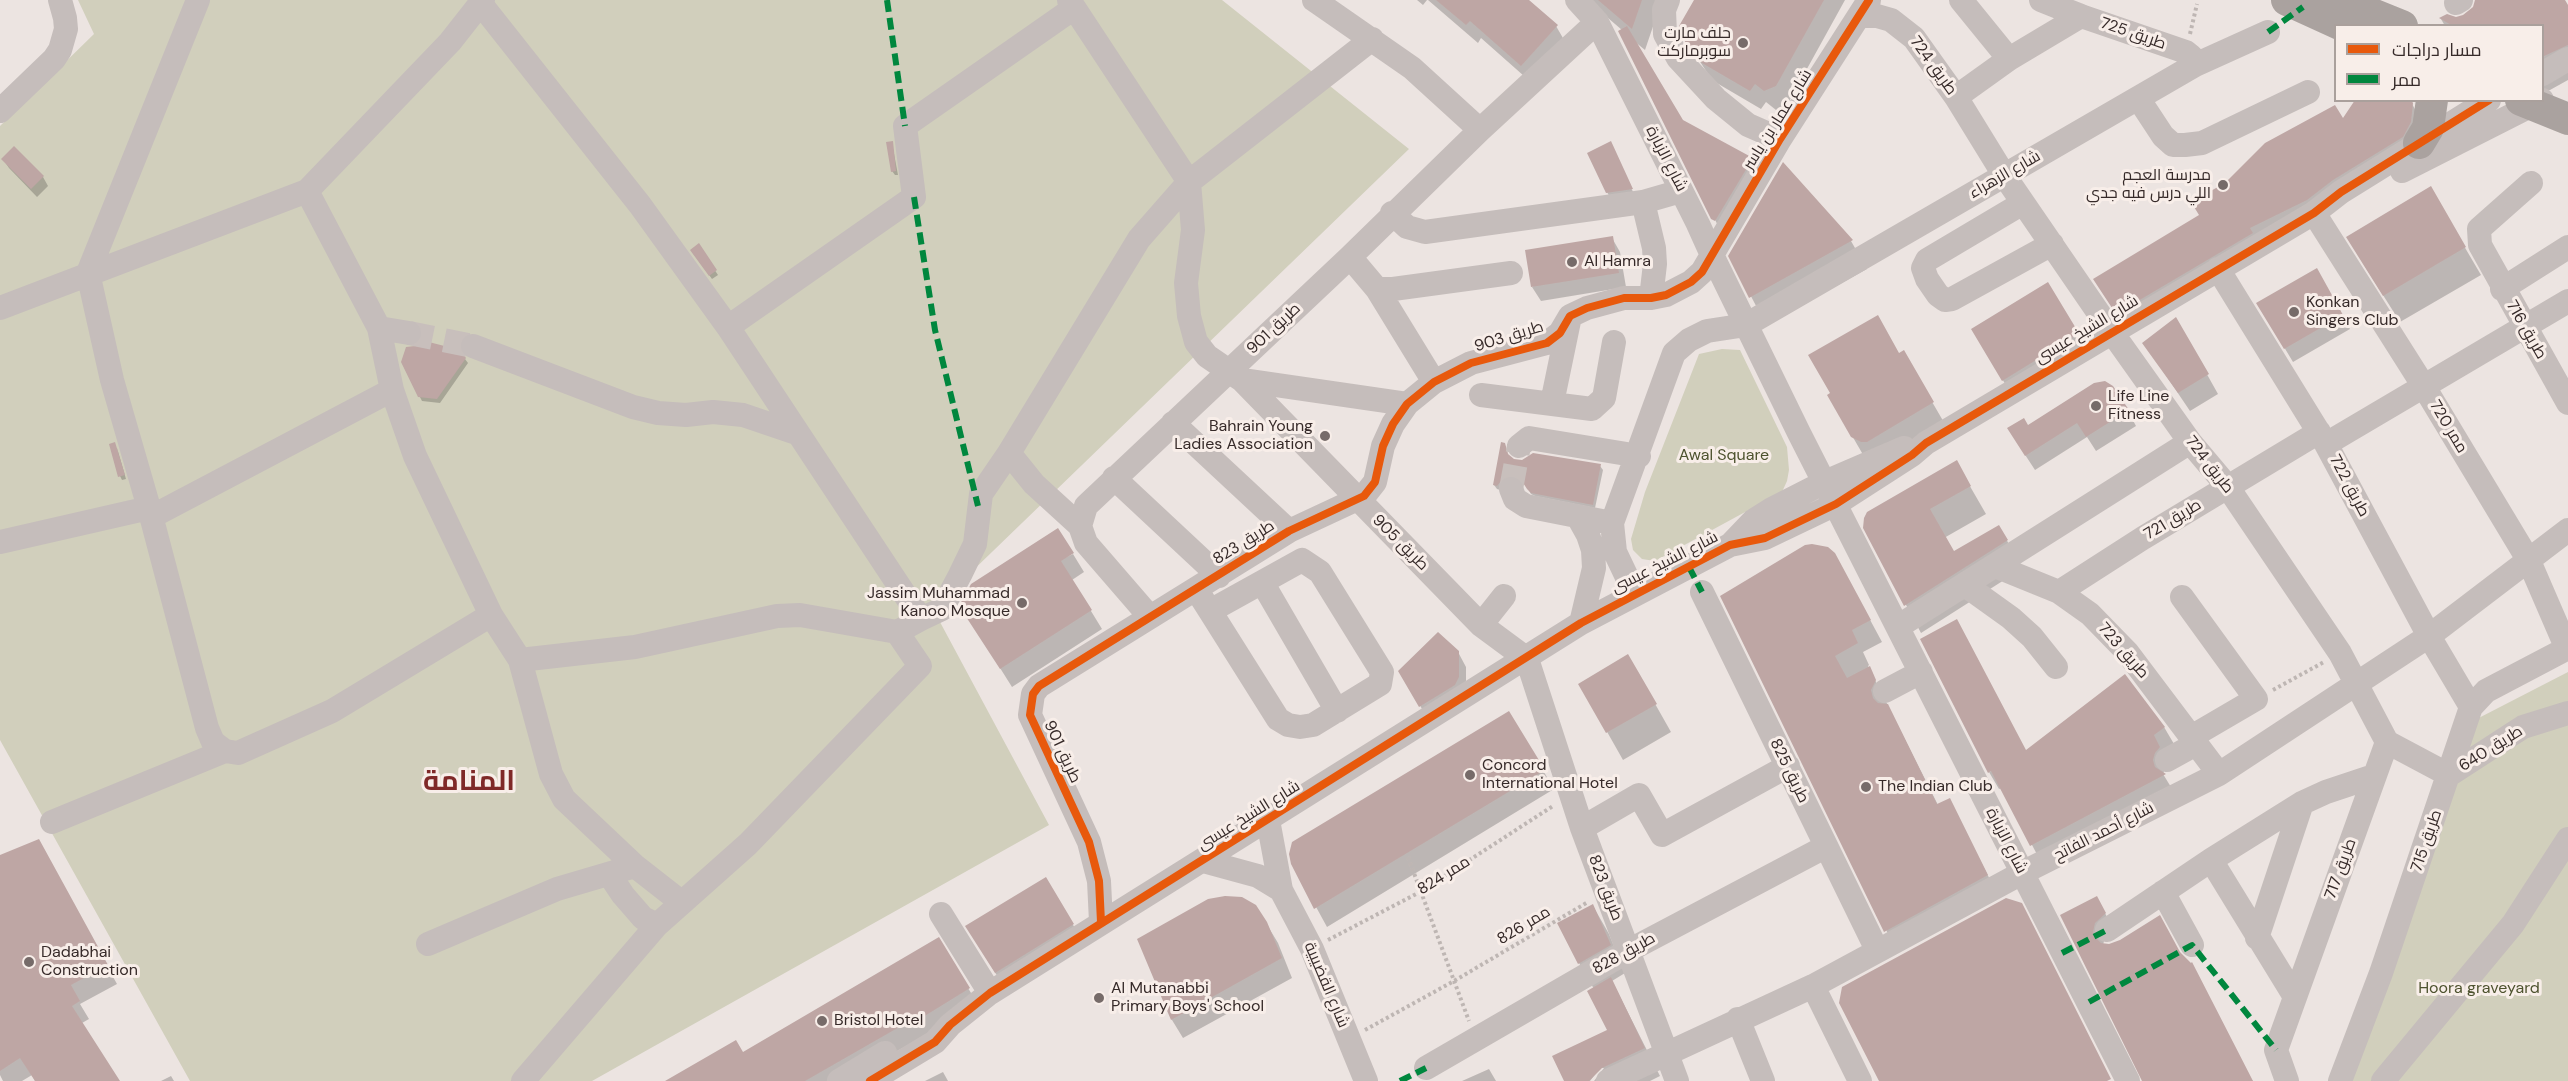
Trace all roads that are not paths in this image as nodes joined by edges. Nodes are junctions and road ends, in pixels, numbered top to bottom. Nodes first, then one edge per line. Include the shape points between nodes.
1 (60, 0) edge
2 (198, 0) edge
3 (1314, 0) edge
4 (1577, 0) edge
5 (1668, 0) edge
6 (1961, 0) edge
7 (2041, 0) edge
8 (2337, 0) edge
9 (482, 2) edge
10 (2299, 2) edge
11 (1071, 4) edge
12 (1865, 8) edge
13 (2358, 12) edge
14 (2081, 16) junction
15 (1597, 22) junction
16 (2396, 24) edge
17 (2268, 32) dead end
18 (1372, 39) junction
19 (2008, 59) junction
20 (2191, 59) junction
21 (2568, 59) edge
22 (2308, 92) dead end
23 (1956, 97) junction
24 (2546, 97) edge
25 (2138, 98) junction
26 (2432, 102) edge
27 (2486, 102) edge
28 (2536, 102) edge
29 (0, 111) edge
30 (1480, 130) junction
31 (1780, 139) junction
32 (2420, 143) junction
33 (2004, 175) junction
34 (1189, 183) junction
35 (2531, 183) dead end
36 (307, 191) junction
37 (1682, 191) junction
38 (1642, 202) junction
39 (2023, 203) junction
40 (1392, 213) junction
41 (2314, 213) junction
42 (2052, 244) junction
43 (2568, 247) edge
44 (1712, 255) junction
45 (1350, 256) junction
46 (2218, 269) junction
47 (88, 273) junction
48 (1511, 273) dead end
49 (1377, 289) junction
50 (2502, 289) junction
51 (1652, 298) junction
52 (2568, 301) edge
53 (0, 308) edge
54 (1570, 316) junction
55 (1746, 325) junction
56 (728, 327) junction
57 (2524, 327) junction
58 (379, 328) junction
59 (2111, 331) junction
60 (409, 333) tunnel mouth
61 (1614, 342) dead end
62 (473, 346) tunnel mouth
63 (1235, 376) junction
64 (1434, 382) junction
65 (2423, 385) junction
66 (392, 390) junction
67 (1481, 395) dead end
68 (1552, 403) junction
69 (2568, 403) edge
70 (1407, 404) junction
71 (1173, 423) junction
72 (796, 433) junction
73 (2323, 438) junction
74 (2190, 442) junction
75 (1926, 443) junction
76 (1519, 446) dead end
77 (1009, 453) junction
78 (1639, 456) junction
79 (1114, 478) junction
80 (1825, 482) junction
81 (2227, 486) junction
82 (1511, 489) dead end
83 (1357, 500) junction
84 (1836, 504) junction
85 (150, 513) junction
86 (1578, 517) junction
87 (1612, 523) junction
88 (1080, 526) junction
89 (2568, 530) edge
90 (1289, 531) junction
91 (0, 542) edge
92 (1730, 545) junction
93 (2529, 561) junction
94 (1995, 566) junction
95 (1219, 576) junction
96 (1262, 582) junction
97 (1965, 585) junction
98 (1196, 589) junction
99 (1702, 592) dead end
100 (2059, 592) junction
101 (1635, 594) junction
102 (1504, 597) dead end
103 (2182, 597) dead end
104 (1210, 611) junction
105 (490, 615) junction
106 (1150, 616) junction
107 (921, 619) junction
108 (1581, 623) junction
109 (1481, 625) junction
110 (1899, 626) junction
111 (897, 632) junction
112 (2429, 636) junction
113 (2568, 648) edge
114 (1527, 658) junction
115 (520, 660) junction
116 (2056, 667) dead end
117 (1921, 672) junction
118 (2357, 685) junction
119 (1885, 691) dead end
120 (2471, 707) junction
121 (1337, 711) junction
122 (2568, 713) edge
123 (2194, 741) junction
124 (2387, 742) junction
125 (225, 751) junction
126 (2167, 760) dead end
127 (1788, 766) junction
128 (2219, 774) junction
129 (2449, 775) junction
130 (2374, 776) junction
131 (2302, 803) junction
132 (1268, 820) junction
133 (52, 822) dead end
134 (1582, 828) junction
135 (2568, 840) edge
136 (1825, 847) junction
137 (2211, 860) junction
138 (1203, 861) junction
139 (635, 866) junction
140 (2022, 873) junction
141 (609, 874) junction
142 (1281, 890) junction
143 (2163, 892) junction
144 (681, 902) junction
145 (941, 914) dead end
146 (1101, 922) junction
147 (657, 925) junction
148 (2107, 930) dead end
149 (2257, 938) junction
150 (428, 944) dead end
151 (2193, 945) dead end
152 (1877, 950) junction
153 (1628, 951) junction
154 (1813, 986) junction
155 (990, 993) junction
156 (2295, 997) junction
157 (1738, 1019) junction
158 (942, 1033) junction
159 (1667, 1052) junction
160 (1426, 1068) dead end
161 (523, 1081) edge
162 (839, 1081) edge
163 (870, 1081) edge
164 (894, 1081) edge
165 (1366, 1081) edge
166 (1608, 1081) edge
167 (1677, 1081) edge
168 (1763, 1081) edge
169 (1860, 1081) edge
170 (2128, 1081) edge
171 (2287, 1081) edge
172 (2340, 1081) edge
173 (2384, 1081) edge

1 - 29 street via 66,28 60,50
2 - 47 street
3 - 18 street
4 - 15 street, شارع الزبارة
5 - 31 street via 1664,10 1665,34 1678,58 1716,99 1748,125
6 - 19 street
7 - 14 street, طريق 725
8 - 13 main road
9 - 36 street via 450,42
9 - 56 street via 640,205
10 - 13 main road
11 - 34 street
11 - 56 street via 905,126 914,197
12 - 23 street, طريق 724 via 1903,27
12 - 31 street, شارع عمار بن ياسر
13 - 16 main road
14 - 19 street, طريق 725
14 - 20 street, طريق 725
15 - 30 street, طريق 901
15 - 37 street, شارع الزبارة
17 - 20 street, شارع الزهراء
18 - 30 street via 1413,68
18 - 34 street
19 - 23 street, طريق 725
20 - 25 street, شارع الزهراء
21 - 24 street, شارع الشيخ عيسى
22 - 25 street via 2202,143 2185,145 2173,145 2163,136
23 - 33 street, طريق 724
25 - 33 street, شارع الزهراء
26 - 32 main road via 2428,128
27 - 32 street, شارع الشيخ عيسى
28 - 41 street, شارع الشيخ عيسى via 2348,202
30 - 40 street, طريق 901
31 - 44 street, شارع عمار بن ياسر
32 - 41 street, شارع الشيخ عيسى
33 - 39 street, طريق 724
33 - 55 street, شارع الزهراء
34 - 63 street, طريق 905 via 1193,231 1186,283 1192,331 1207,356
34 - 77 street via 1139,239
35 - 50 street, طريق 716 via 2479,229 2480,245
36 - 47 street
36 - 58 street
37 - 38 street
37 - 44 street, شارع الزبارة
38 - 40 street via 1425,232 1407,227
38 - 51 street via 1654,248
39 - 42 street, طريق 724
39 - 42 street via 1927,260 1923,268 1938,296 1952,299
40 - 45 street, طريق 901
41 - 46 street, شارع الشيخ عيسى
41 - 65 street, ممر 720
42 - 59 street, طريق 724
43 - 50 street, طريق 716
44 - 51 street via 1691,282 1666,296
44 - 55 street, شارع الزبارة
45 - 49 street
45 - 63 street, طريق 901
46 - 59 street, شارع الشيخ عيسى
46 - 73 street, طريق 722
47 - 53 street
47 - 85 street via 112,380
48 - 49 street
49 - 64 street
50 - 57 street, طريق 716
51 - 54 street via 1612,300
52 - 57 street, طريق 721
54 - 64 street, طريق 903 via 1560,333 1547,343 1471,363
54 - 68 street
55 - 78 street via 1707,331 1674,353
55 - 80 street, شارع الزبارة
56 - 72 street
57 - 65 street, طريق 721
57 - 69 street, طريق 716
58 - 60 street
58 - 66 street
59 - 74 street, طريق 724
59 - 75 street, شارع الشيخ عيسى
61 - 68 street via 1604,398 1599,404 1584,409
62 - 72 street via 633,407 658,413 742,416
63 - 70 street
63 - 71 street, طريق 901
63 - 83 street, طريق 905
64 - 70 street, طريق 903
65 - 73 street, طريق 721
65 - 93 street, ممر 720
66 - 85 street
66 - 105 street via 415,456
67 - 68 street
70 - 83 street, طريق 903 via 1383,446 1372,487
71 - 79 street, طريق 901
71 - 90 street
72 - 107 street
73 - 81 street, طريق 721
73 - 112 street, طريق 722
74 - 81 street, طريق 724
74 - 94 street
75 - 80 street, شارع الشيخ عيسى via 1894,452
75 - 84 street, شارع الشيخ عيسى
76 - 78 street via 1529,438
77 - 88 street via 1034,484
77 - 107 street via 981,495 975,544 956,583 942,609
78 - 87 street
79 - 88 street, طريق 901 via 1086,506
79 - 95 street
80 - 84 street, شارع الزبارة
80 - 92 street, شارع الشيخ عيسى via 1753,521
81 - 100 street, طريق 721
81 - 118 street, طريق 724 via 2340,652
82 - 86 street via 1520,504
83 - 90 street, طريق 823
83 - 109 street, طريق 905
84 - 92 street, شارع الشيخ عيسى via 1765,538
84 - 110 street, شارع الزبارة
85 - 91 street
85 - 125 street via 207,728 213,741
86 - 87 street
86 - 108 street via 1593,550 1594,568
87 - 101 street via 1615,552
88 - 106 street via 1086,543
89 - 93 street, شارع أحمد الفاتح
90 - 95 street, طريق 823
92 - 101 street, شارع الشيخ عيسى
93 - 112 street, شارع أحمد الفاتح
93 - 113 street, ممر 720
94 - 97 street
94 - 100 street, طريق 723
95 - 98 street, طريق 823
96 - 104 street
96 - 121 street
96 - 121 street via 1302,560 1312,564 1382,672 1380,684
97 - 110 street
97 - 116 street via 2011,618
98 - 104 street
98 - 106 street, طريق 823
99 - 127 street, طريق 825
100 - 123 street, طريق 723 via 2090,614 2127,652
101 - 108 street, شارع الشيخ عيسى
102 - 109 street
103 - 123 street via 2256,699
104 - 121 street via 1278,719 1300,727 1313,725
105 - 115 street
105 - 125 street via 332,711 238,753
106 - 146 street, طريق 901 via 1044,682 1033,694 1030,705 1034,726 1089,842 1099,881
107 - 111 street
108 - 114 street, شارع الشيخ عيسى
109 - 114 street, طريق 905
110 - 117 street, شارع الزبارة
111 - 115 street via 800,615 777,616 635,646
111 - 144 street via 920,666 748,844
112 - 118 street, شارع أحمد الفاتح
112 - 120 street, طريق 722
113 - 120 street via 2486,691
114 - 132 street, شارع الشيخ عيسى
114 - 134 street, طريق 823
115 - 139 street via 551,774 564,799
117 - 119 street
117 - 140 street, شارع الزبارة
118 - 124 street, طريق 724
118 - 128 street, شارع أحمد الفاتح
120 - 129 street, طريق 715
122 - 129 street, طريق 640 via 2523,727
123 - 126 street
123 - 128 street, طريق 723
124 - 129 street
124 - 130 street, طريق 717
125 - 133 street
127 - 134 street via 1662,835 1639,795
127 - 136 street, طريق 825
128 - 140 street, شارع أحمد الفاتح
129 - 172 street, طريق 715
130 - 131 street
130 - 156 street, طريق 717
131 - 137 street
131 - 149 street
132 - 138 street, شارع الشيخ عيسى
132 - 142 street, شارع القضيبية
134 - 153 street, طريق 823
135 - 173 street via 2513,924
136 - 152 street, طريق 825
136 - 153 street, طريق 828
137 - 143 street
137 - 149 street
138 - 142 street via 1258,876
138 - 146 street, شارع الشيخ عيسى
139 - 141 street
139 - 144 street
140 - 152 street, شارع أحمد الفاتح via 1939,925
140 - 170 street, شارع الزبارة
141 - 147 street via 643,918
141 - 150 street via 557,889
142 - 165 street, شارع القضيبية via 1312,949
143 - 148 street
143 - 151 street
144 - 147 street
145 - 155 street
146 - 155 street, شارع الشيخ عيسى
147 - 161 street
149 - 156 street
152 - 154 street, شارع أحمد الفاتح via 1855,967
153 - 159 street, طريق 823
153 - 160 street, طريق 828
154 - 157 street, شارع أحمد الفاتح
154 - 169 street
155 - 158 street, شارع الشيخ عيسى
156 - 171 street, طريق 717 via 2276,1050
157 - 159 street, شارع أحمد الفاتح
157 - 168 street
158 - 162 street, شارع الشيخ عيسى via 929,1030 911,1037
158 - 163 street, شارع الشيخ عيسى
158 - 164 street
159 - 166 street, شارع أحمد الفاتح
159 - 167 street, طريق 823

